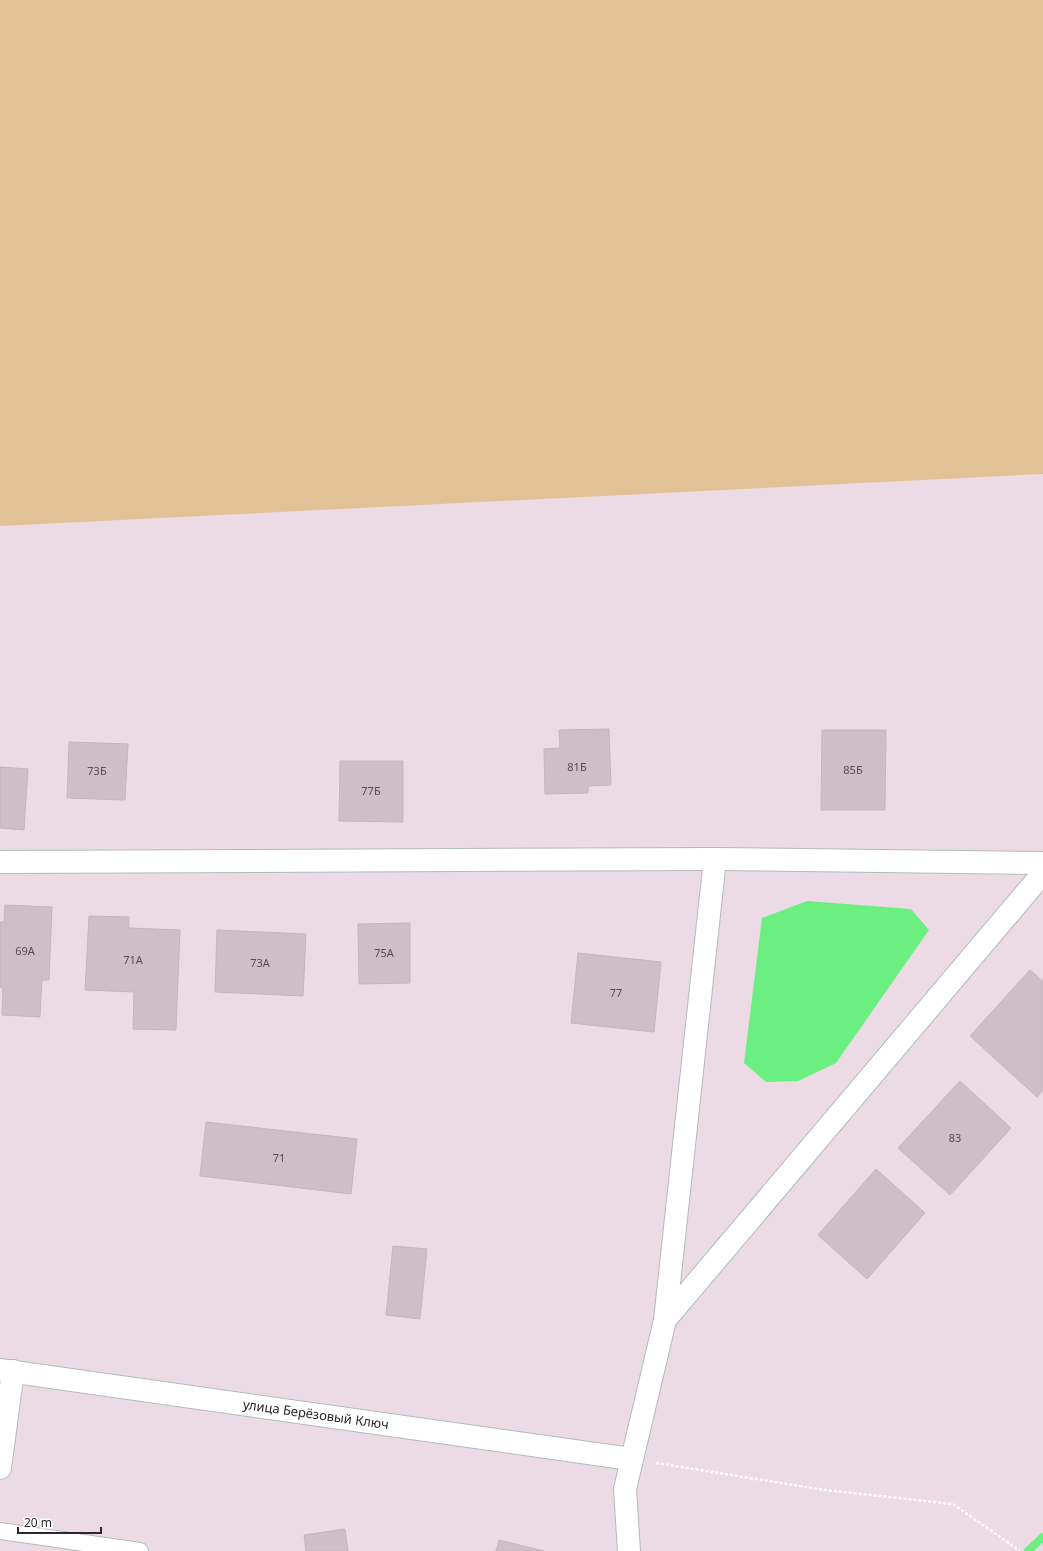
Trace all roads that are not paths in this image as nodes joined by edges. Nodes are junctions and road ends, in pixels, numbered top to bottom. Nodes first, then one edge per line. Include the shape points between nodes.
1 (715, 859) junction
2 (0, 862) edge
3 (1043, 863) edge
4 (1043, 873) edge
5 (665, 1320) junction
6 (6, 1370) edge
7 (631, 1459) junction
8 (0, 1468) edge
9 (0, 1531) edge
10 (140, 1551) edge
11 (629, 1551) edge

1 - 2 street
1 - 3 street
1 - 5 street
4 - 5 street
5 - 7 street
6 - 7 street, улица Берёзовый Ключ
6 - 8 street
7 - 11 street via 625,1489
9 - 10 lane

